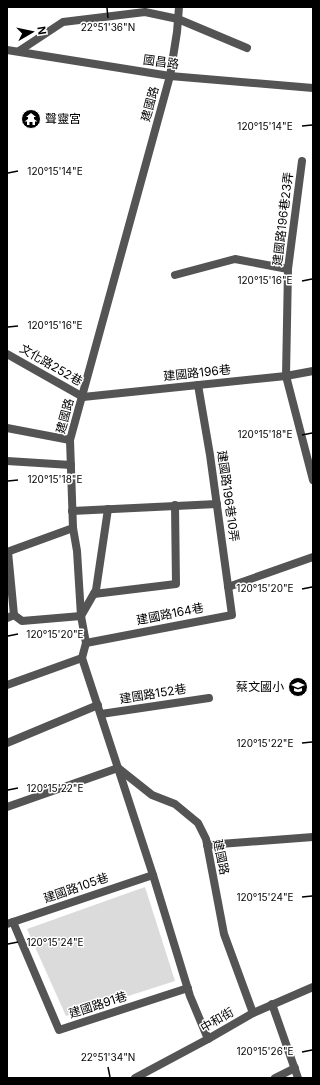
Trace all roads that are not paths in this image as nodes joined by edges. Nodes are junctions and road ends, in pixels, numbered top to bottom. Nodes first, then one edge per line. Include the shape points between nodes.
1 (179, 7) edge
2 (178, 19) junction
3 (247, 48) dead end
4 (7, 50) edge
5 (19, 51) junction
6 (170, 76) junction
7 (313, 88) edge
8 (302, 161) dead end
9 (288, 269) junction
10 (176, 275) dead end
11 (7, 354) edge
12 (313, 371) edge
13 (286, 376) junction
14 (198, 385) junction
15 (82, 397) junction
16 (7, 428) edge
17 (70, 440) junction
18 (7, 461) edge
19 (71, 465) junction
20 (313, 480) edge
21 (217, 504) junction
22 (175, 505) junction
23 (108, 509) junction
24 (72, 511) junction
25 (73, 528) junction
26 (8, 552) edge
27 (313, 557) edge
28 (228, 587) junction
29 (94, 594) junction
30 (82, 616) junction
31 (10, 617) edge
32 (86, 642) junction
33 (82, 658) junction
34 (7, 685) edge
35 (210, 698) dead end
36 (98, 705) junction
37 (101, 714) junction
38 (7, 743) edge
39 (118, 768) junction
40 (7, 807) edge
41 (313, 838) edge
42 (207, 845) junction
43 (153, 874) junction
44 (10, 923) edge
45 (313, 987) edge
46 (188, 988) junction
47 (272, 1004) junction
48 (253, 1013) junction
49 (208, 1039) junction
50 (295, 1068) junction
51 (135, 1078) edge
52 (275, 1078) edge
53 (298, 1078) edge

1 - 2 street, 建國路
2 - 3 street
2 - 5 street via 145,12 63,22
2 - 6 street, 建國路
4 - 5 street, 國昌路
5 - 6 street, 國昌路
6 - 7 street, 國昌路
6 - 15 street, 建國路
8 - 9 street, 建國路196巷23弄
9 - 10 street via 235,259
9 - 13 street, 建國路196巷23弄
11 - 15 street, 文化路252巷
12 - 13 street, 建國路196巷
13 - 14 street, 建國路196巷
13 - 20 street, 建國路196巷23弄
14 - 15 street, 建國路196巷
14 - 21 street, 建國路196巷10弄
15 - 17 street, 建國路
16 - 17 street
17 - 19 street, 建國路
18 - 19 street
19 - 24 street, 建國路
21 - 22 street
21 - 28 street, 建國路196巷10弄
22 - 23 street
22 - 29 street via 176,584
23 - 24 street
23 - 29 street
24 - 25 street, 建國路
25 - 26 street
25 - 30 street, 建國路
26 - 31 street
27 - 28 street
28 - 32 street, 建國路164巷 via 232,615
29 - 30 street
30 - 31 street via 22,621
30 - 32 street, 建國路
32 - 33 street, 建國路
33 - 34 street
33 - 36 street
35 - 37 street, 建國路152巷
36 - 37 street
36 - 38 street
37 - 39 street
39 - 40 street
39 - 42 street, 建國路 via 152,795 175,804 198,823
39 - 43 street
41 - 42 street
42 - 48 street, 建國路 via 224,934
43 - 44 street, 建國路105巷
43 - 46 street
44 - 46 street, 建國路91巷 via 59,1030
45 - 47 street, 中和街
46 - 49 street
47 - 48 street, 中和街
47 - 50 street
48 - 49 street, 中和街
49 - 51 street, 中和街
50 - 52 street
50 - 53 street

